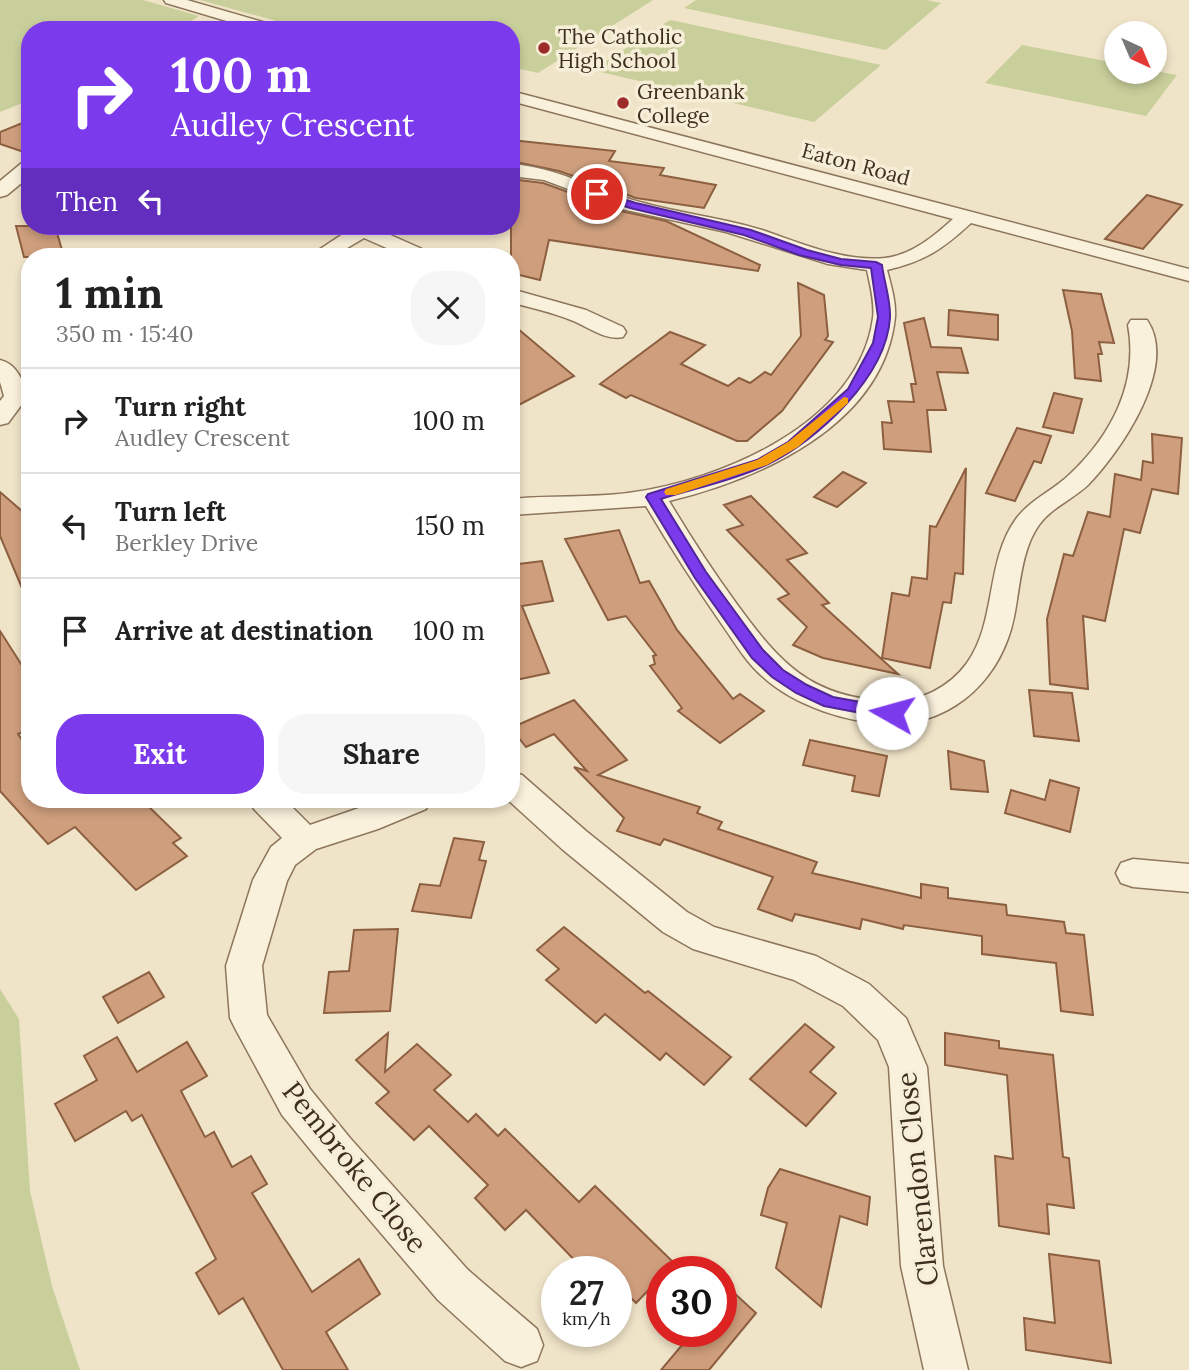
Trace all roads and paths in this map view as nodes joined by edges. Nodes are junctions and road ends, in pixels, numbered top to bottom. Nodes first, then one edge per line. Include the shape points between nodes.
1 (171, 0) edge
2 (231, 18) junction
3 (225, 21) edge
4 (242, 21) edge
5 (520, 98) edge
6 (520, 171) edge
7 (21, 173) edge
8 (4, 187) edge
9 (966, 217) junction
10 (354, 235) edge
11 (380, 235) edge
12 (333, 248) edge
13 (406, 248) edge
14 (876, 265) junction
15 (1189, 275) edge
16 (520, 297) edge
17 (596, 329) dead end
18 (1149, 332) dead end
19 (0, 367) edge
20 (0, 418) edge
21 (653, 497) junction
22 (520, 507) edge
23 (1000, 516) dead end
24 (1027, 523) junction
25 (520, 792) edge
26 (273, 808) edge
27 (395, 808) edge
28 (304, 840) junction
29 (1133, 873) dead end
30 (1189, 878) edge
31 (521, 1345) dead end
32 (946, 1370) edge

1 - 2 street
2 - 3 street
2 - 4 street
5 - 9 street, Eaton Road
6 - 14 street via 544,173 613,200 748,232 803,253
7 - 8 street
9 - 14 street via 936,247 899,262
9 - 15 street, Eaton Road
10 - 12 street
11 - 13 street
14 - 21 street via 884,317 879,343 853,391 793,444 762,462
16 - 17 street via 544,303
18 - 24 street via 1131,408 1078,480
19 - 20 street via 16,396
21 - 22 street
21 - 24 street via 701,575 777,674 830,702 892,713 941,701 974,675 998,626 1013,558
23 - 24 street
25 - 32 street, Clarendon Close via 675,922 705,939 803,967 856,995 893,1030 908,1067 922,1266
26 - 28 street
27 - 28 street, Pembroke Close
28 - 31 street, Pembroke Close via 284,856 270,880 244,966 250,1018 296,1102 336,1151 453,1285
29 - 30 street

